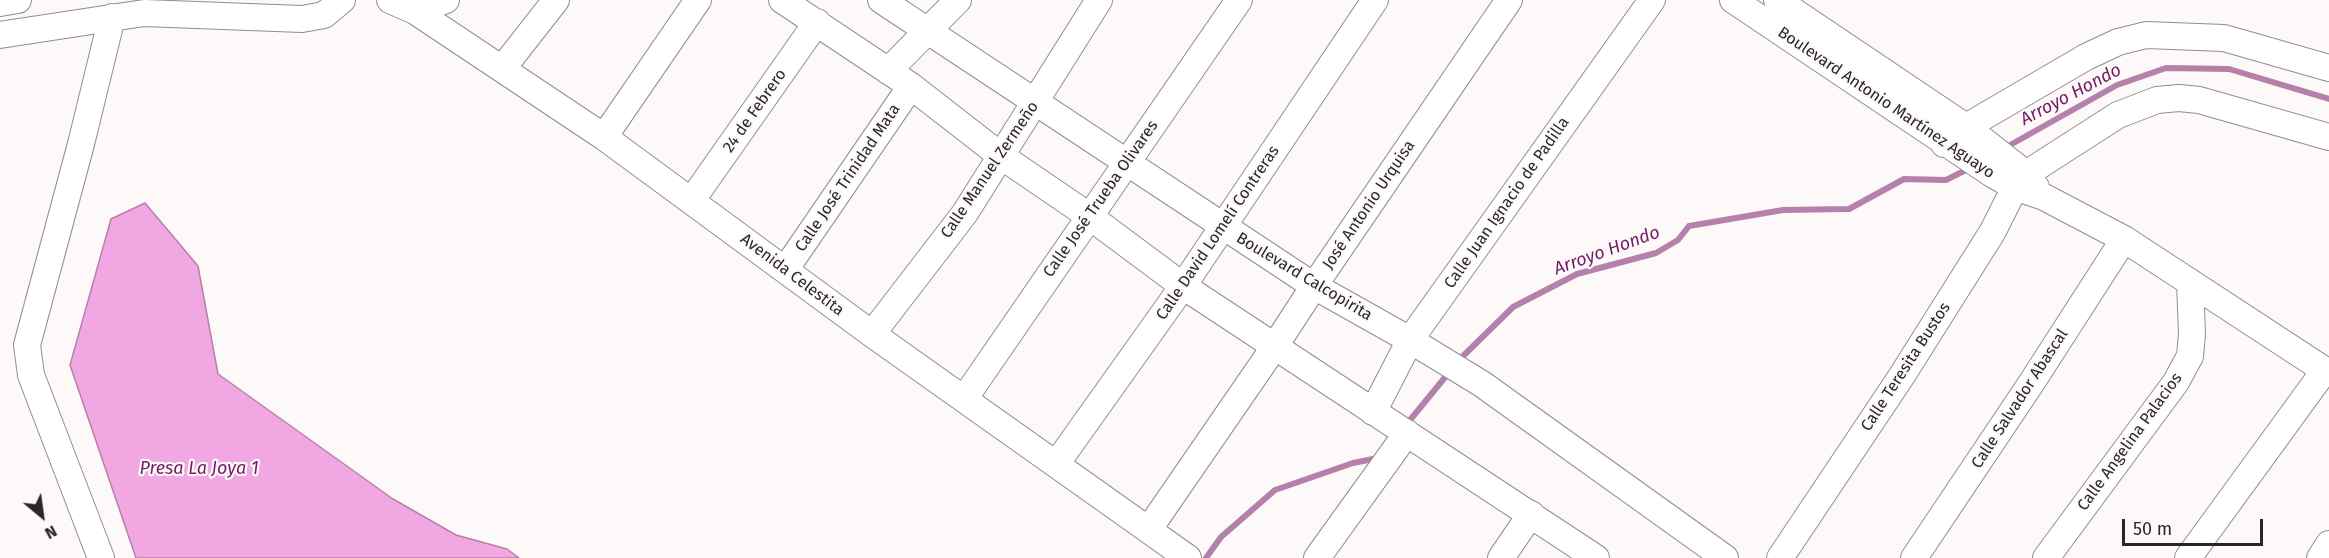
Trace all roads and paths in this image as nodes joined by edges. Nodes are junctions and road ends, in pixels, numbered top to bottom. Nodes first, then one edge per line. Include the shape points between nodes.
1 (18, 0) edge
2 (342, 0) edge
3 (390, 0) edge
4 (446, 0) edge
5 (556, 0) edge
6 (698, 0) edge
7 (782, 0) edge
8 (881, 0) edge
9 (958, 0) edge
10 (1099, 0) edge
11 (1239, 0) edge
12 (1375, 0) edge
13 (1509, 0) edge
14 (1652, 0) edge
15 (1733, 0) edge
16 (1777, 0) edge
17 (0, 3) edge
18 (415, 11) junction
19 (112, 17) junction
20 (817, 22) junction
21 (928, 33) junction
22 (0, 35) edge
23 (2329, 68) edge
24 (502, 69) junction
25 (888, 71) junction
26 (911, 86) junction
27 (1036, 102) junction
28 (1966, 127) junction
29 (604, 137) junction
30 (2329, 137) edge
31 (1944, 144) junction
32 (1001, 156) junction
33 (1128, 161) junction
34 (2007, 168) junction
35 (692, 200) junction
36 (1089, 216) junction
37 (1222, 227) junction
38 (2124, 239) junction
39 (785, 270) junction
40 (2190, 282) junction
41 (1183, 286) junction
42 (1314, 286) junction
43 (873, 334) junction
44 (1410, 339) junction
45 (1275, 346) junction
46 (2327, 372) edge
47 (964, 399) junction
48 (1392, 425) junction
49 (1057, 463) junction
50 (1531, 514) junction
51 (1149, 529) junction
52 (2329, 544) edge
53 (101, 558) edge
54 (1188, 558) edge
55 (1317, 558) edge
56 (1501, 558) edge
57 (1596, 558) edge
58 (1725, 558) edge
59 (1780, 558) edge
60 (1914, 558) edge
61 (2046, 558) edge
62 (2188, 558) edge
63 (2320, 558) edge

1 - 17 street
2 - 19 street via 324,15 302,19 176,13
3 - 18 street, Avenida Celestita
4 - 18 street
5 - 24 street
6 - 29 street
7 - 20 street
8 - 21 street, Boulevard Calcopirita
9 - 21 street
10 - 27 street, Calle Manuel Zermeño
11 - 33 street, Calle José Trueba Olivares
12 - 37 street, Calle David Lomelí Contreras
13 - 42 street, José Antonio Urquisa
14 - 44 street, Calle Juan Ignacio de Padilla
15 - 31 street, Boulevard Antonio Martínez Aguayo
16 - 28 street, Boulevard Antonio Martínez Aguayo
18 - 24 street, Avenida Celestita
19 - 22 street
19 - 53 street via 27,345 31,375
20 - 25 street
20 - 35 street, 24 de Febrero
21 - 25 street
21 - 27 street, Boulevard Calcopirita
23 - 28 street via 2224,38 2146,35 2118,42 2086,57
24 - 29 street, Avenida Celestita
25 - 26 street
26 - 32 street
26 - 39 street, Calle José Trinidad Mata
27 - 32 street, Calle Manuel Zermeño
27 - 33 street, Boulevard Calcopirita
28 - 31 street
28 - 34 street, Boulevard Antonio Martínez Aguayo
29 - 35 street, Avenida Celestita
30 - 34 street via 2199,100 2157,100
31 - 34 street, Boulevard Antonio Martínez Aguayo via 1970,160
32 - 36 street
32 - 43 street, Calle Manuel Zermeño via 965,213
33 - 36 street, Calle José Trueba Olivares
33 - 37 street, Boulevard Calcopirita
34 - 38 street, Boulevard Antonio Martínez Aguayo via 2044,197
34 - 59 street, Calle Teresita Bustos via 1993,231
35 - 39 street, Avenida Celestita
36 - 41 street
36 - 47 street, Calle José Trueba Olivares
37 - 41 street, Calle David Lomelí Contreras
37 - 42 street, Boulevard Calcopirita
38 - 40 street, Boulevard Antonio Martínez Aguayo
38 - 60 street, Calle Salvador Abascal
39 - 43 street, Avenida Celestita
40 - 46 street, Boulevard Antonio Martínez Aguayo
40 - 61 street, Calle Angelina Palacios via 2190,356 2176,382
41 - 45 street
41 - 49 street, Calle David Lomelí Contreras
42 - 44 street, Boulevard Calcopirita
42 - 45 street, José Antonio Urquisa
43 - 47 street, Avenida Celestita
44 - 48 street, Calle Juan Ignacio de Padilla
44 - 58 street, Boulevard Calcopirita via 1482,384
45 - 48 street
45 - 51 street, José Antonio Urquisa
46 - 62 street
47 - 49 street, Avenida Celestita
48 - 50 street
48 - 55 street, Calle Juan Ignacio de Padilla
49 - 51 street, Avenida Celestita
50 - 56 street
50 - 57 street
51 - 54 street, Avenida Celestita
52 - 63 street

